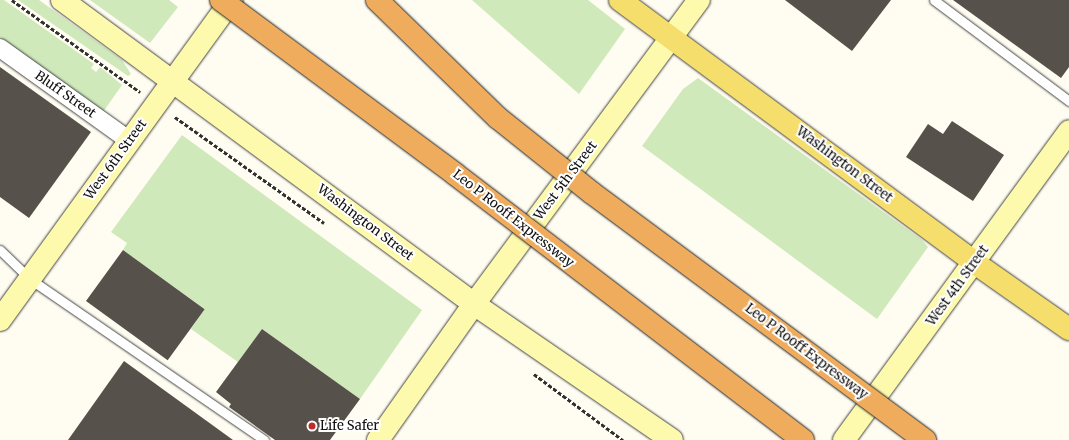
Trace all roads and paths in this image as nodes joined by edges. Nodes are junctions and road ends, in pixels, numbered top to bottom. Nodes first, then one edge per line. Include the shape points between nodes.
1 (12, 0) edge
2 (62, 0) edge
3 (221, 0) edge
4 (232, 0) edge
5 (377, 0) edge
6 (620, 0) edge
7 (699, 0) edge
8 (934, 0) edge
9 (672, 37) junction
10 (0, 48) edge
11 (174, 80) junction
12 (1069, 100) edge
13 (157, 104) junction
14 (1069, 131) edge
15 (130, 141) junction
16 (329, 227) dead end
17 (0, 250) edge
18 (975, 263) junction
19 (30, 279) junction
20 (474, 304) junction
21 (0, 320) edge
22 (1069, 330) edge
23 (529, 371) dead end
24 (264, 440) edge
25 (378, 440) edge
26 (623, 440) edge
27 (672, 440) edge
28 (803, 440) edge
29 (844, 440) edge
30 (925, 440) edge

1 - 13 path
2 - 11 street, Washington Street
3 - 28 highway, Leo P Rooff Expressway, bridge via 455,174
4 - 11 street, West 6th Street
5 - 30 highway, Leo P Rooff Expressway, bridge via 498,118 586,188
6 - 9 main road, Washington Street
7 - 9 street, West 5th Street
8 - 12 lane
9 - 18 main road, Washington Street
9 - 20 street, West 5th Street
10 - 15 street, Bluff Street
11 - 13 street, West 6th Street
11 - 20 street, Washington Street
13 - 15 street, West 6th Street
13 - 16 path
14 - 18 street, West 4th Street
15 - 19 street, West 6th Street
17 - 19 lane
18 - 22 main road, Washington Street
18 - 29 street, West 4th Street
19 - 21 street, West 6th Street
19 - 24 lane
20 - 25 street, West 5th Street
20 - 27 street, Washington Street
23 - 26 path

